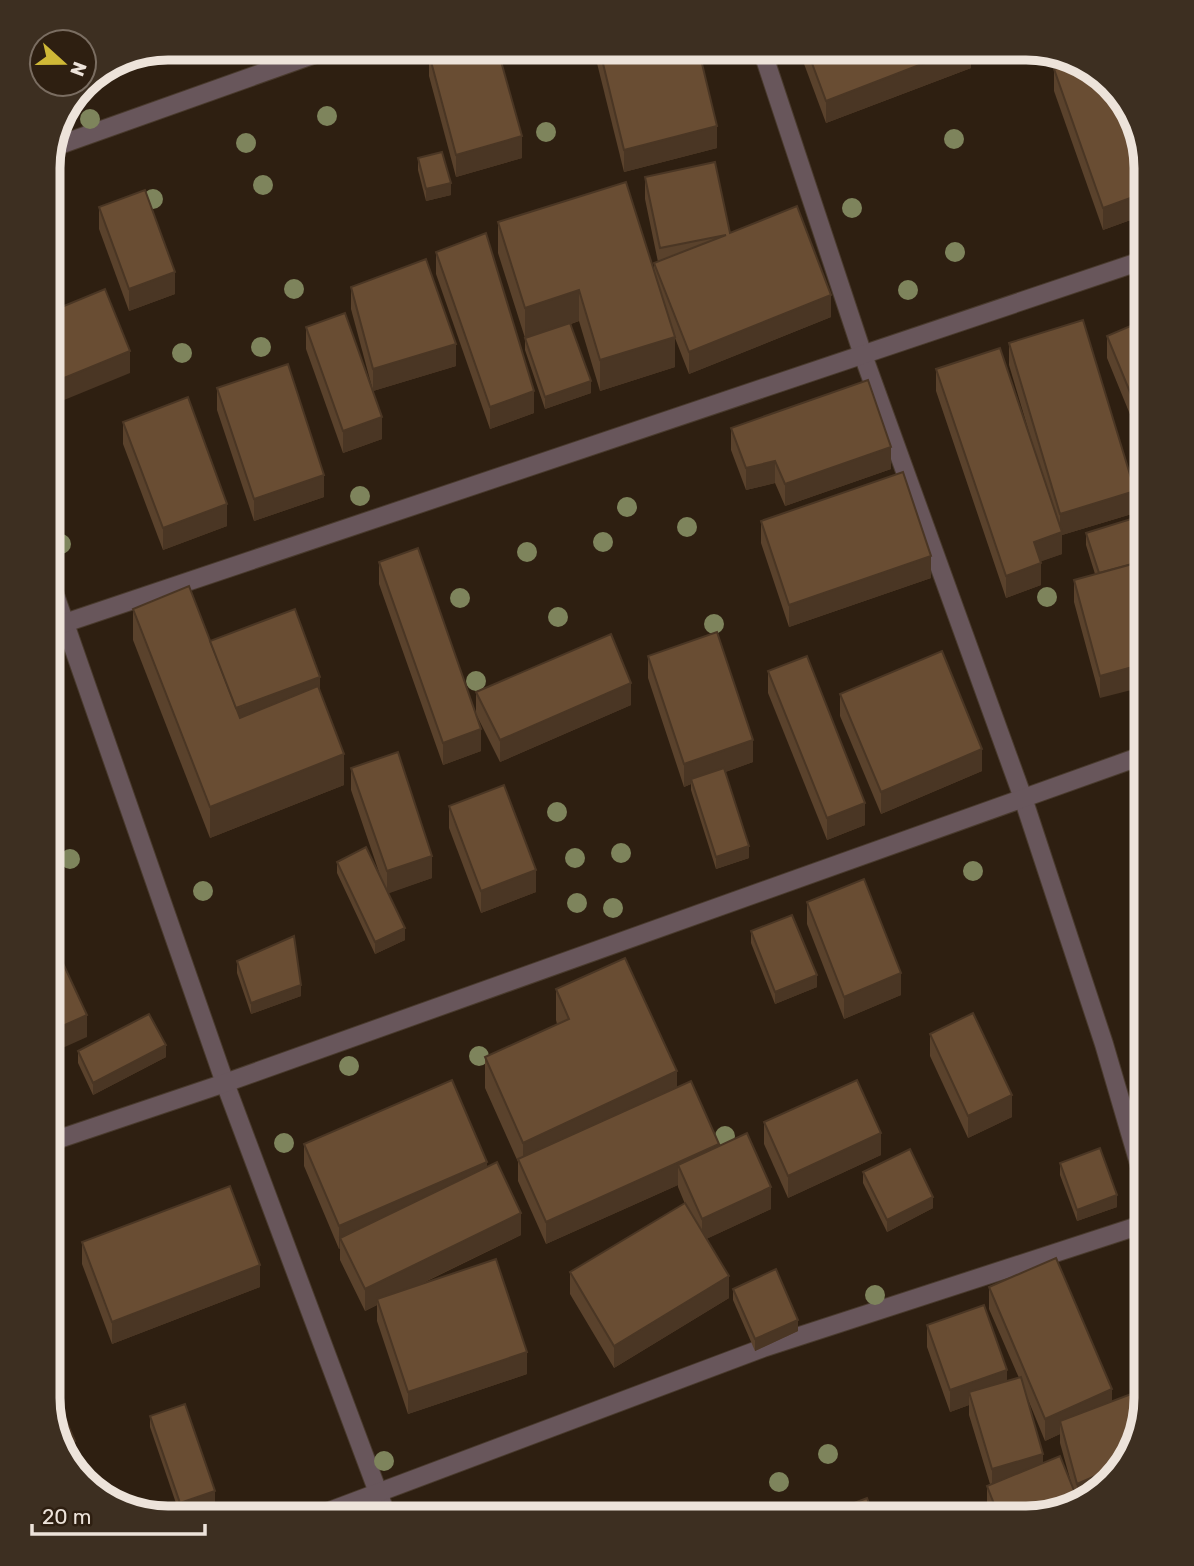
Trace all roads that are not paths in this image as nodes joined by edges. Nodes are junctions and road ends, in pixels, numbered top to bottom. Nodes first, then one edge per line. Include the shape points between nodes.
1 (298, 60) edge
2 (765, 60) edge
3 (62, 144) edge
4 (1134, 263) edge
5 (863, 355) junction
6 (60, 608) edge
7 (65, 622) junction
8 (60, 624) edge
9 (1134, 759) edge
10 (1023, 798) junction
11 (225, 1083) junction
12 (60, 1139) edge
13 (1134, 1147) edge
14 (1134, 1227) edge
15 (379, 1493) junction
16 (342, 1506) edge
17 (384, 1506) edge

1 - 3 street
2 - 5 street
4 - 5 street
5 - 7 street
5 - 10 street
6 - 7 street
7 - 8 street
7 - 11 street
9 - 10 street
10 - 11 street
10 - 13 street
11 - 12 street
11 - 15 street
14 - 15 street via 763,1348
15 - 16 street
15 - 17 street

